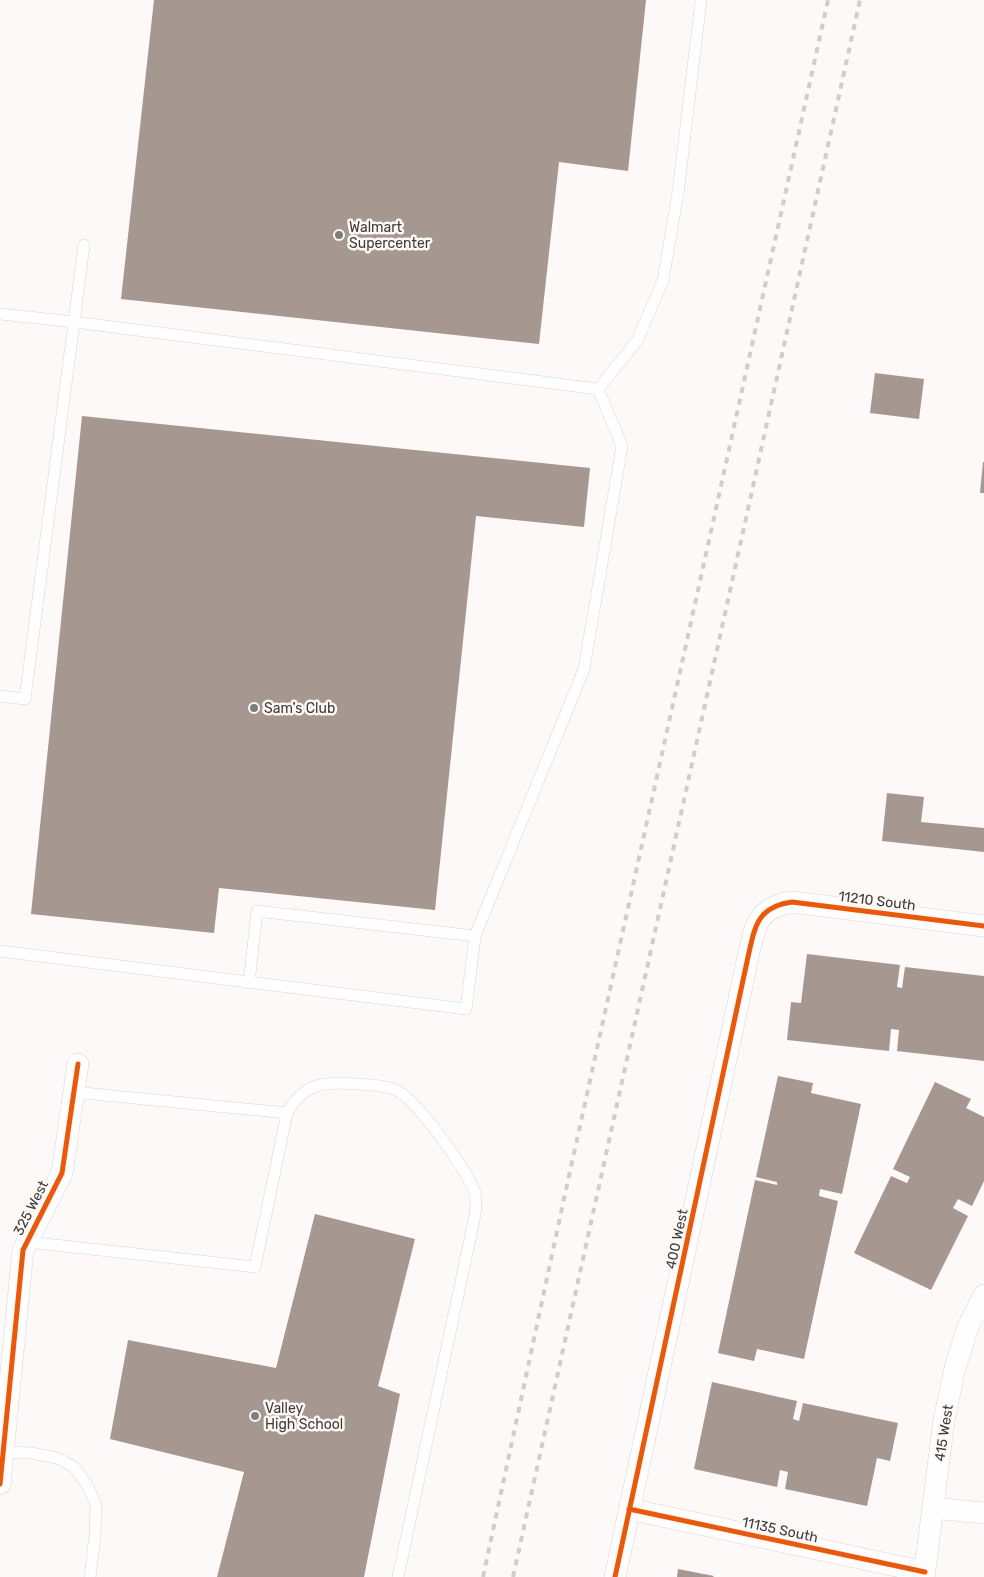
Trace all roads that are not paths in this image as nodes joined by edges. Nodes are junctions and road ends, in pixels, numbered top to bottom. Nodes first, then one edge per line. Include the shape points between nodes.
1 (701, 0) edge
2 (84, 245) dead end
3 (0, 314) edge
4 (74, 322) junction
5 (598, 390) junction
6 (0, 696) edge
7 (769, 909) joint
8 (984, 926) edge
9 (475, 936) junction
10 (0, 952) edge
11 (249, 983) junction
12 (78, 1064) dead end
13 (74, 1092) junction
14 (287, 1113) junction
15 (27, 1242) junction
16 (984, 1295) edge
17 (2, 1452) edge
18 (0, 1484) edge
19 (933, 1508) junction
20 (629, 1510) junction
21 (984, 1512) edge
22 (925, 1575) edge
23 (90, 1577) edge
24 (398, 1577) edge
25 (614, 1577) edge

1 - 5 lane via 678,193 663,280 637,341
2 - 4 lane
3 - 4 lane
4 - 5 lane
4 - 6 lane via 25,700
5 - 9 lane via 622,446 584,669
7 - 8 street, 11210 South via 792,902
7 - 20 street, 400 West via 755,928
9 - 11 lane via 257,911
9 - 11 lane via 466,1009
10 - 11 lane
12 - 13 street, 325 West
13 - 14 lane
13 - 15 street, 325 West via 62,1173
14 - 15 lane via 255,1267
14 - 24 lane via 294,1100 308,1089 329,1082 396,1090 422,1113 468,1176 475,1193 474,1220
15 - 17 street, 325 West via 22,1250
16 - 19 street, 415 West via 968,1327 955,1368 944,1420
17 - 18 street, 325 West
17 - 23 lane via 57,1458 74,1467 87,1485 96,1504
19 - 21 street
19 - 22 street, 415 West
20 - 22 street, 11135 South
20 - 25 street, 400 West

